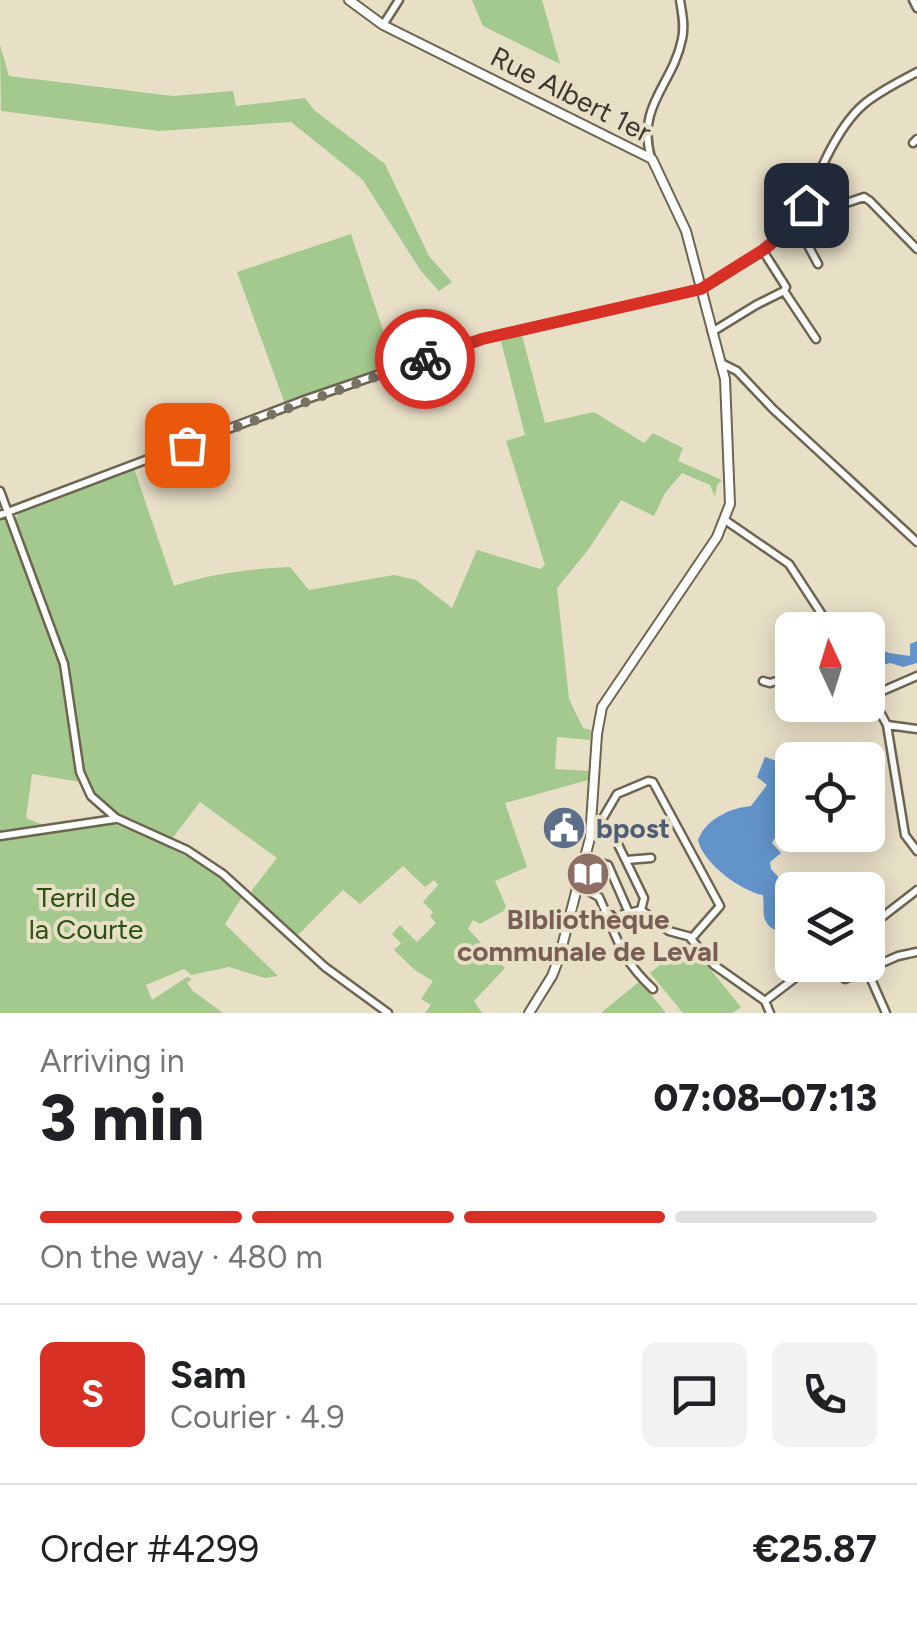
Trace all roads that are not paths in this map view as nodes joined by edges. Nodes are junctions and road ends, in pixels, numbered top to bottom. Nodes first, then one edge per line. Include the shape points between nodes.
1 (350, 0) edge
2 (399, 0) edge
3 (680, 0) edge
4 (913, 0) edge
5 (917, 8) edge
6 (383, 24) junction
7 (917, 72) edge
8 (652, 159) junction
9 (799, 220) junction
10 (917, 249) edge
11 (763, 250) junction
12 (818, 264) dead end
13 (701, 289) junction
14 (784, 292) junction
15 (712, 332) junction
16 (816, 339) dead end
17 (721, 363) junction
18 (0, 491) edge
19 (9, 513) junction
20 (0, 516) edge
21 (725, 520) junction
22 (917, 542) edge
23 (820, 612) edge
24 (917, 676) edge
25 (763, 681) dead end
26 (775, 681) edge
27 (885, 687) edge
28 (886, 724) joint
29 (917, 729) edge
30 (116, 818) junction
31 (595, 826) junction
32 (0, 836) edge
33 (917, 851) edge
34 (584, 858) junction
35 (651, 858) dead end
36 (626, 860) junction
37 (577, 886) junction
38 (917, 890) edge
39 (641, 910) junction
40 (629, 913) junction
41 (885, 915) edge
42 (608, 918) junction
43 (692, 938) junction
44 (917, 952) edge
45 (885, 962) edge
46 (791, 982) edge
47 (872, 982) edge
48 (654, 989) dead end
49 (766, 1002) junction
50 (388, 1013) edge
51 (528, 1013) edge
52 (770, 1013) edge
53 (886, 1013) edge

1 - 6 street, Rue Albert 1er
2 - 6 street
3 - 8 street via 682,44 646,126
4 - 5 street
6 - 8 street, Rue Albert 1er
7 - 9 street via 862,106 847,124
8 - 13 street, Rue Albert 1er via 686,231
9 - 10 street via 864,197
9 - 11 street
9 - 12 street
11 - 13 street
11 - 14 street
13 - 15 street, Rue Albert 1er
13 - 19 street via 482,339
14 - 15 street
14 - 16 street
15 - 17 street, Rue Albert 1er
17 - 21 street, Rue Albert 1er via 730,468
17 - 22 street
18 - 19 street
19 - 20 street
19 - 30 street via 64,664 85,787
21 - 23 street via 789,564
21 - 31 street via 602,707
24 - 27 street
25 - 26 street
28 - 29 street
28 - 33 street via 906,835
30 - 32 street
30 - 50 street via 222,874
31 - 34 street
31 - 36 street via 610,828
31 - 43 street via 618,794 654,782 720,906
34 - 37 street
34 - 40 street via 608,865
35 - 36 street
36 - 39 street via 644,898
37 - 42 street via 594,892
37 - 51 street via 559,958
38 - 41 street
39 - 40 street
39 - 43 street
40 - 42 street
42 - 48 street via 627,962
43 - 49 street via 714,965
44 - 45 street
46 - 49 street
47 - 53 street
49 - 52 street

